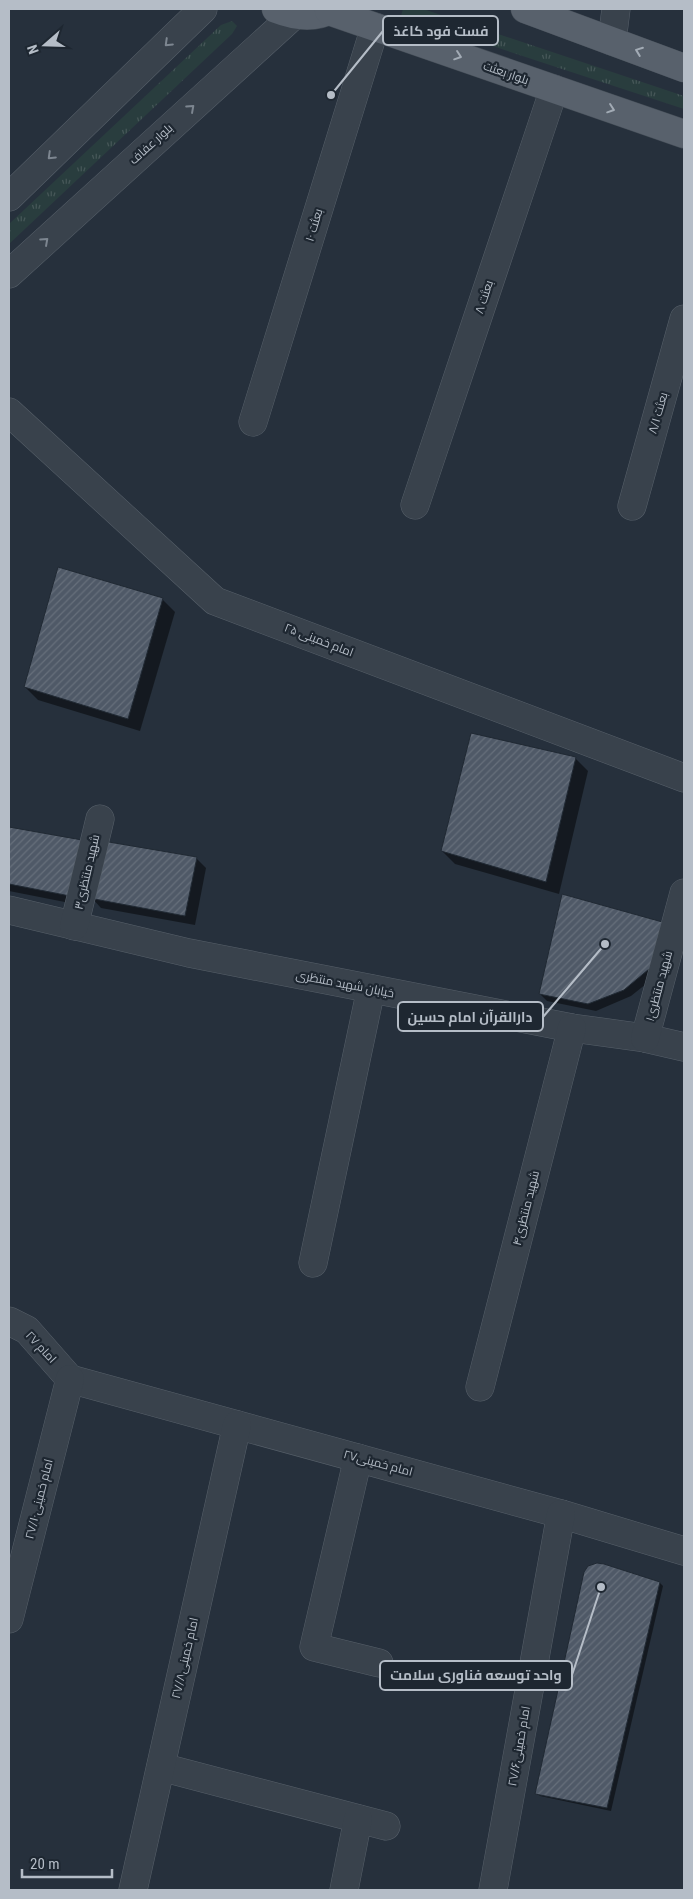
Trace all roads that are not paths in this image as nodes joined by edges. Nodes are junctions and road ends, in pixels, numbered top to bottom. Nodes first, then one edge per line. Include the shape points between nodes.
1 (203, 9) edge
2 (525, 9) edge
3 (616, 9) edge
4 (331, 10) edge
5 (285, 12) edge
6 (375, 27) junction
7 (612, 40) junction
8 (684, 68) edge
9 (554, 89) junction
10 (684, 134) edge
11 (9, 197) edge
12 (9, 274) edge
13 (684, 319) edge
14 (9, 412) edge
15 (253, 422) dead end
16 (415, 505) dead end
17 (632, 506) dead end
18 (684, 778) edge
19 (100, 819) dead end
20 (683, 898) edge
21 (9, 910) edge
22 (74, 926) junction
23 (372, 989) junction
24 (572, 1028) junction
25 (645, 1038) junction
26 (684, 1046) edge
27 (313, 1263) dead end
28 (9, 1321) edge
29 (70, 1379) junction
30 (480, 1387) dead end
31 (236, 1425) junction
32 (358, 1458) junction
33 (561, 1514) junction
34 (684, 1551) edge
35 (9, 1619) edge
36 (379, 1663) dead end
37 (161, 1767) junction
38 (358, 1819) junction
39 (386, 1826) dead end
40 (133, 1890) edge
41 (344, 1890) edge
42 (493, 1890) edge

1 -> 11 street
2 - 7 main road
3 - 7 street
4 - 5 main road via 312,16
4 - 6 main road, بلوار بعثت
12 -> 5 street, بلوار عفاف
6 -> 9 main road, بلوار بعثت
6 - 15 street, بعثت ۱۰
8 -> 7 main road
9 -> 10 main road, بلوار بعثت
9 - 16 street, بعثت ۸
13 - 17 street, بعثت ۸/۱
14 - 18 street, امام خمینی ۲۵ via 215,601
19 - 22 street, شهید منتظری۳
20 - 25 street, شهید منتظری۱
21 - 22 street, خیابان شهید منتظری
22 - 23 street, خیابان شهید منتظری via 189,953
23 - 24 street, خیابان شهید منتظری
23 - 27 street
24 - 25 street, خیابان شهید منتظری
24 - 30 street, شهید منتظری۴
25 - 26 street, خیابان شهید منتظری
28 - 29 street, امام ۲۷ via 27,1330
29 - 31 street, امام خمینی۲۷
29 - 35 street, امام خمینی۲۷/۱۰
31 - 32 street, امام خمینی۲۷
31 - 37 street, امام خمینی۲۷/۸
32 - 33 street, امام خمینی۲۷
32 - 36 street via 314,1647
33 - 34 street, امام خمینی۲۷
33 - 42 street, امام خمینی۲۷/۶
37 - 38 street
37 - 40 street, امام خمینی۲۷/۸
38 - 39 street
38 - 41 street

